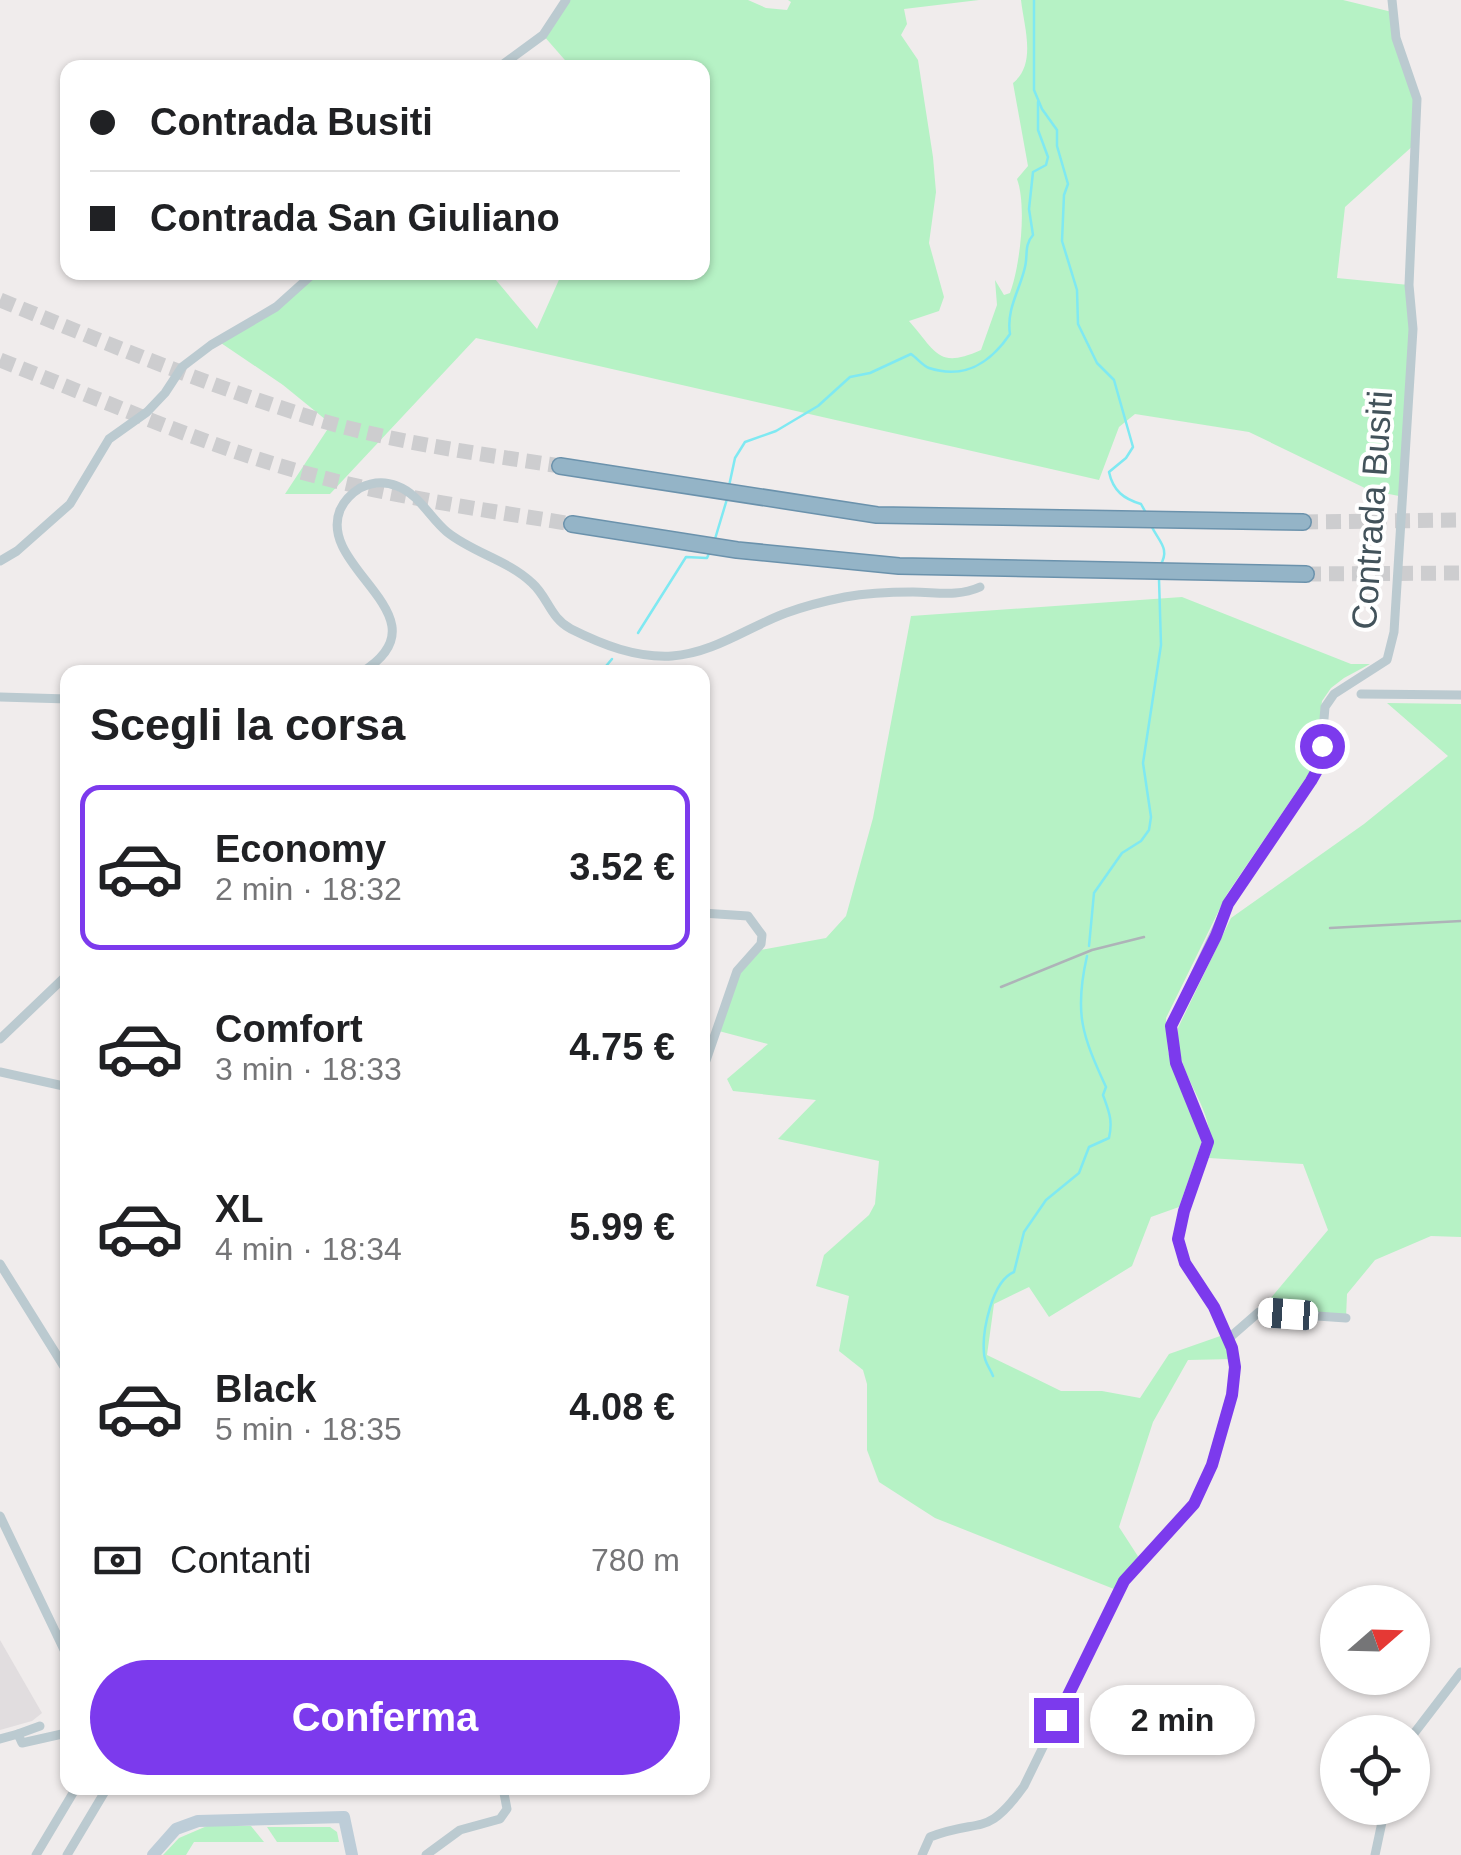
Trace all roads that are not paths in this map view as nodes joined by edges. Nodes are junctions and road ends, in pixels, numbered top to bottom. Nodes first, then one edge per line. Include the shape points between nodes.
1 (566, 0) edge
2 (1392, 0) edge
3 (509, 60) edge
4 (306, 280) edge
5 (560, 466) tunnel mouth
6 (1303, 522) tunnel mouth
7 (572, 524) tunnel mouth
8 (0, 561) edge
9 (1306, 574) tunnel mouth
10 (980, 587) dead end
11 (370, 665) edge
12 (1360, 694) dead end
13 (1461, 694) edge
14 (0, 697) edge
15 (60, 699) edge
16 (710, 914) edge
17 (60, 982) edge
18 (0, 1039) edge
19 (710, 1049) edge
20 (0, 1072) edge
21 (60, 1085) edge
22 (0, 1264) edge
23 (1346, 1318) dead end
24 (1230, 1344) junction
25 (60, 1361) edge
26 (0, 1516) edge
27 (60, 1641) edge
28 (1461, 1672) edge
29 (1428, 1715) edge
30 (40, 1726) dead end
31 (18, 1734) junction
32 (60, 1736) edge
33 (0, 1739) edge
34 (72, 1795) edge
35 (103, 1795) edge
36 (505, 1795) edge
37 (1381, 1825) edge
38 (36, 1855) edge
39 (67, 1855) edge
40 (153, 1855) edge
41 (352, 1855) edge
42 (426, 1855) edge
43 (922, 1855) edge
44 (1374, 1855) edge

1 - 3 street via 543,35
2 - 24 street, Contrada Busiti via 1396,38 1417,100 1413,330 1391,650 1325,707 1320,765 1228,904 1171,1026 1176,1063 1208,1142 1178,1239
4 - 8 street via 182,367 147,412 109,439 70,504
5 - 6 highway via 876,515
7 - 9 highway via 899,566
10 - 11 street via 842,598 786,613 706,650 643,655 561,623 532,582 448,533 408,492 374,483 350,496 337,520 342,548 382,599 390,622 389,640
12 - 13 street
14 - 15 street
16 - 19 street via 748,916 762,940 737,971
17 - 18 street
20 - 21 street
22 - 25 street
23 - 24 street via 1259,1312
24 - 43 street via 1232,1395 1194,1504 1124,1581 1006,1812 985,1826 930,1837
26 - 27 street
28 - 29 street
30 - 31 street
31 - 32 street via 22,1742
31 - 33 street
34 - 38 street
35 - 39 street
36 - 42 street via 500,1819 460,1830
37 - 44 street
40 - 41 main road via 176,1830 198,1822 344,1818

